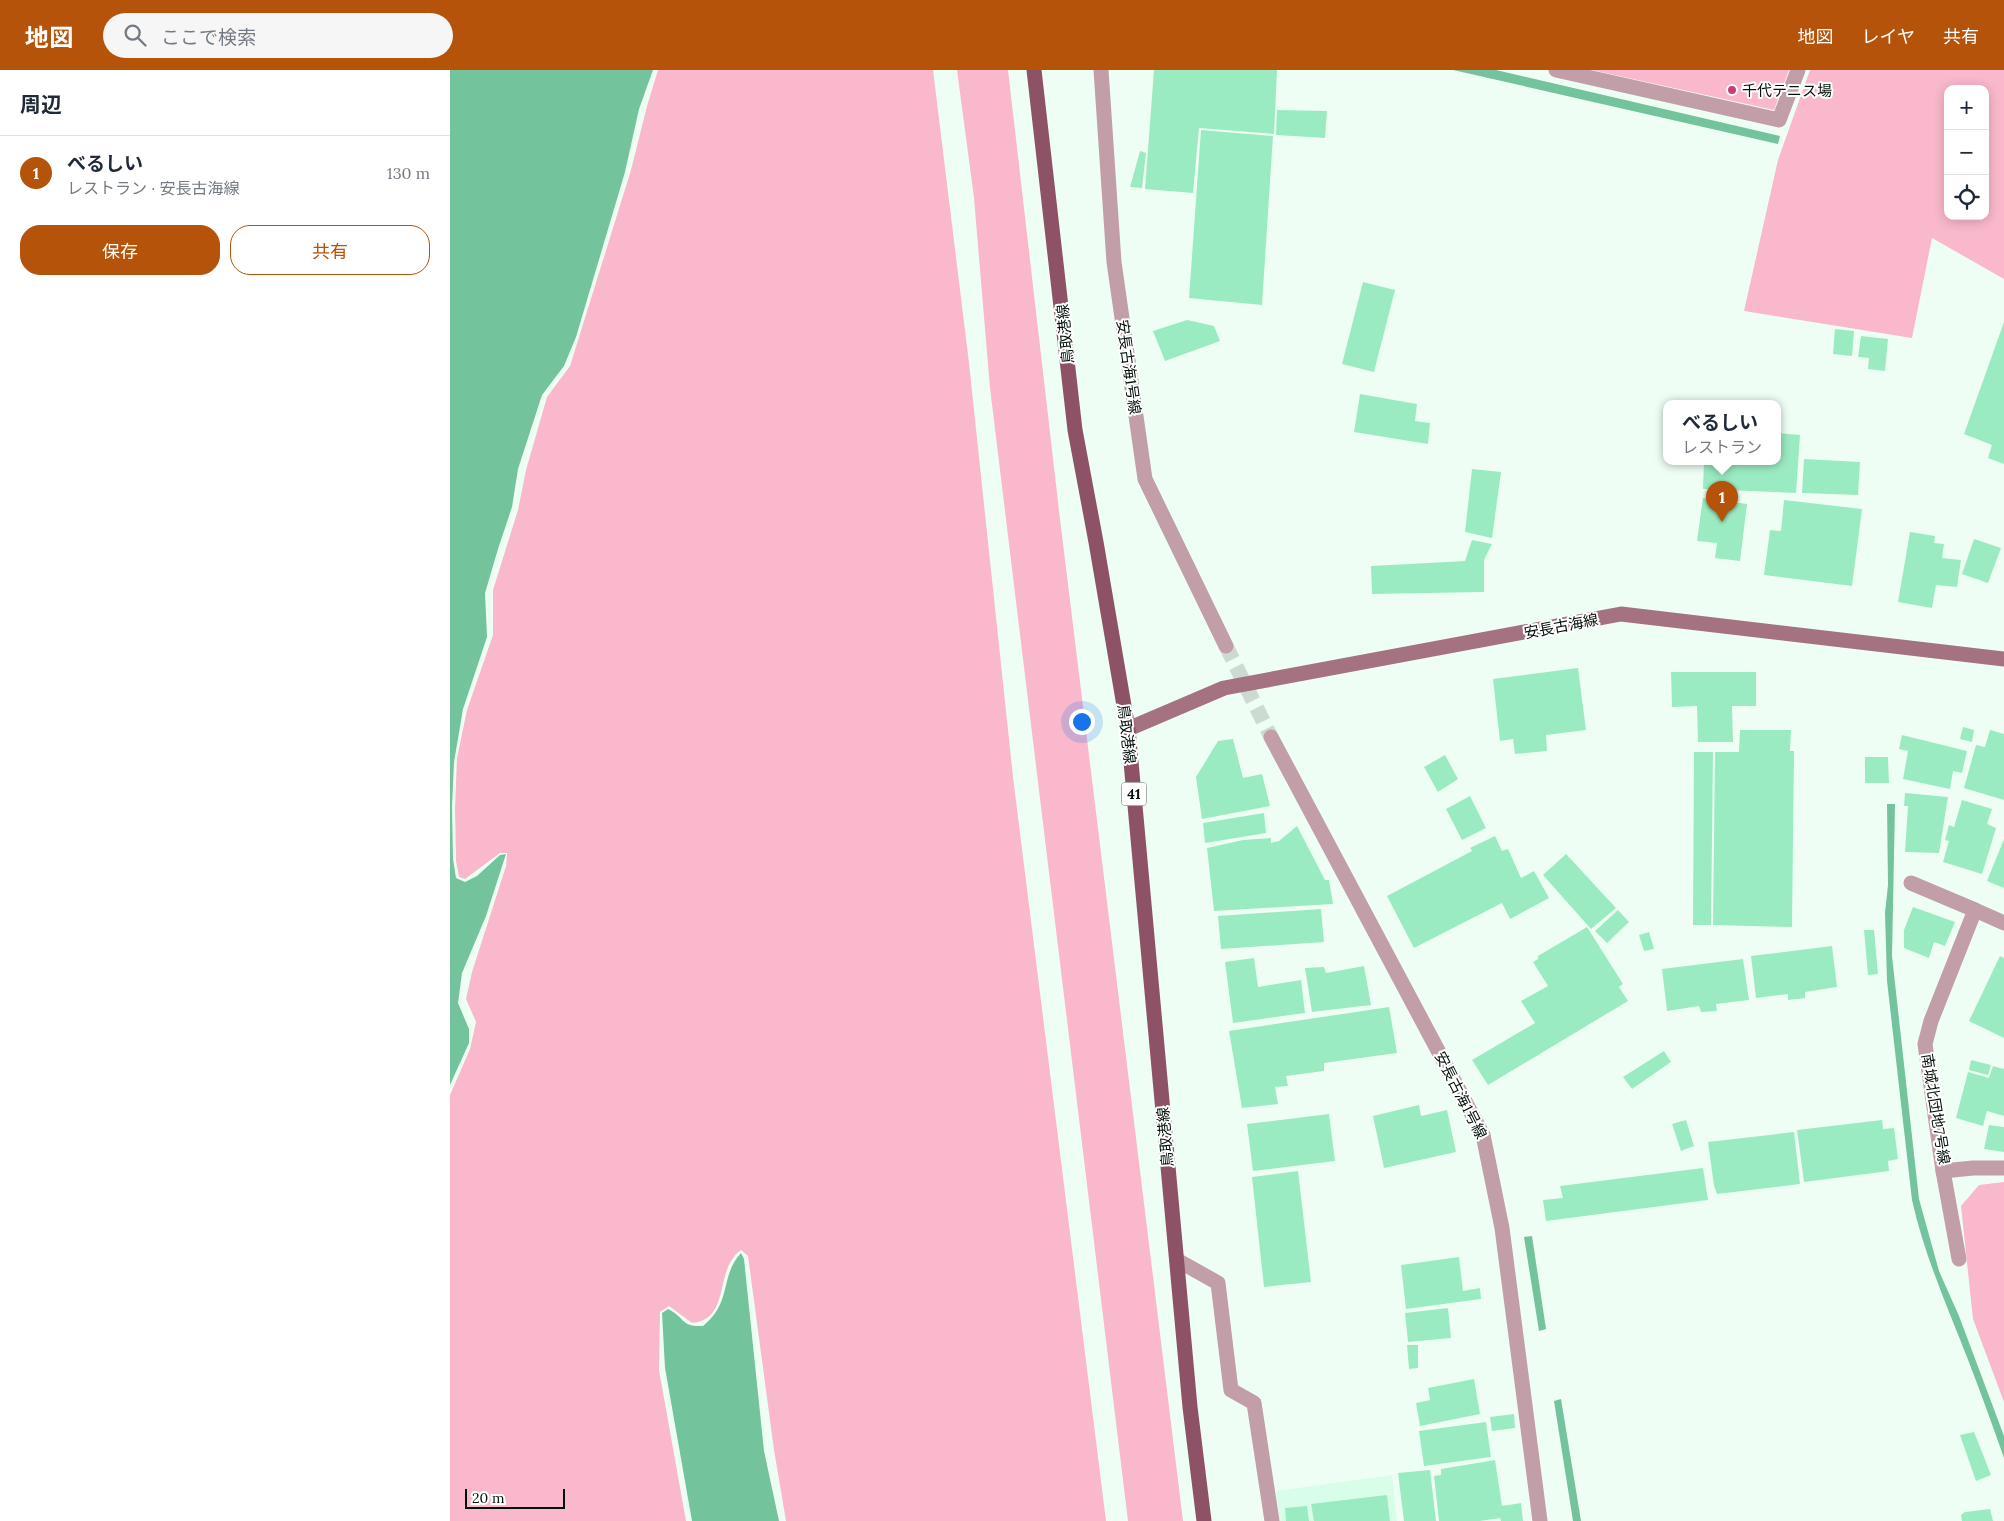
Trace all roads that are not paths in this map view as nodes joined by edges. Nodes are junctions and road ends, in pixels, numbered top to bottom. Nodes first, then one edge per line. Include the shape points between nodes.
1 (1034, 70) edge
2 (1101, 70) edge
3 (1556, 70) edge
4 (1798, 70) edge
5 (1226, 646) tunnel mouth
6 (2004, 659) edge
7 (1128, 729) junction
8 (1271, 737) tunnel mouth
9 (1911, 883) dead end
10 (1975, 910) junction
11 (2004, 923) edge
12 (2004, 1168) edge
13 (1943, 1171) junction
14 (1959, 1259) dead end
15 (1176, 1260) junction
16 (1204, 1521) edge
17 (1272, 1521) edge
18 (1540, 1521) edge

1 - 7 main road, 鳥取港線 / 41 via 1075,430
2 - 5 street, 安長古海1号線 via 1114,262 1145,479
3 - 4 street via 1779,120
6 - 7 street, 安長古海線 via 1621,614 1224,688
7 - 15 main road, 鳥取港線 / 41
8 - 18 street, 安長古海1号線 via 1483,1135 1502,1228
9 - 10 street
10 - 11 street
10 - 13 street, 南城北団地7号線 via 1925,1044
12 - 13 street, 南城北団地7号線
13 - 14 street
15 - 16 main road, 鳥取港線 / 41
15 - 17 street via 1218,1283 1231,1390 1254,1403

